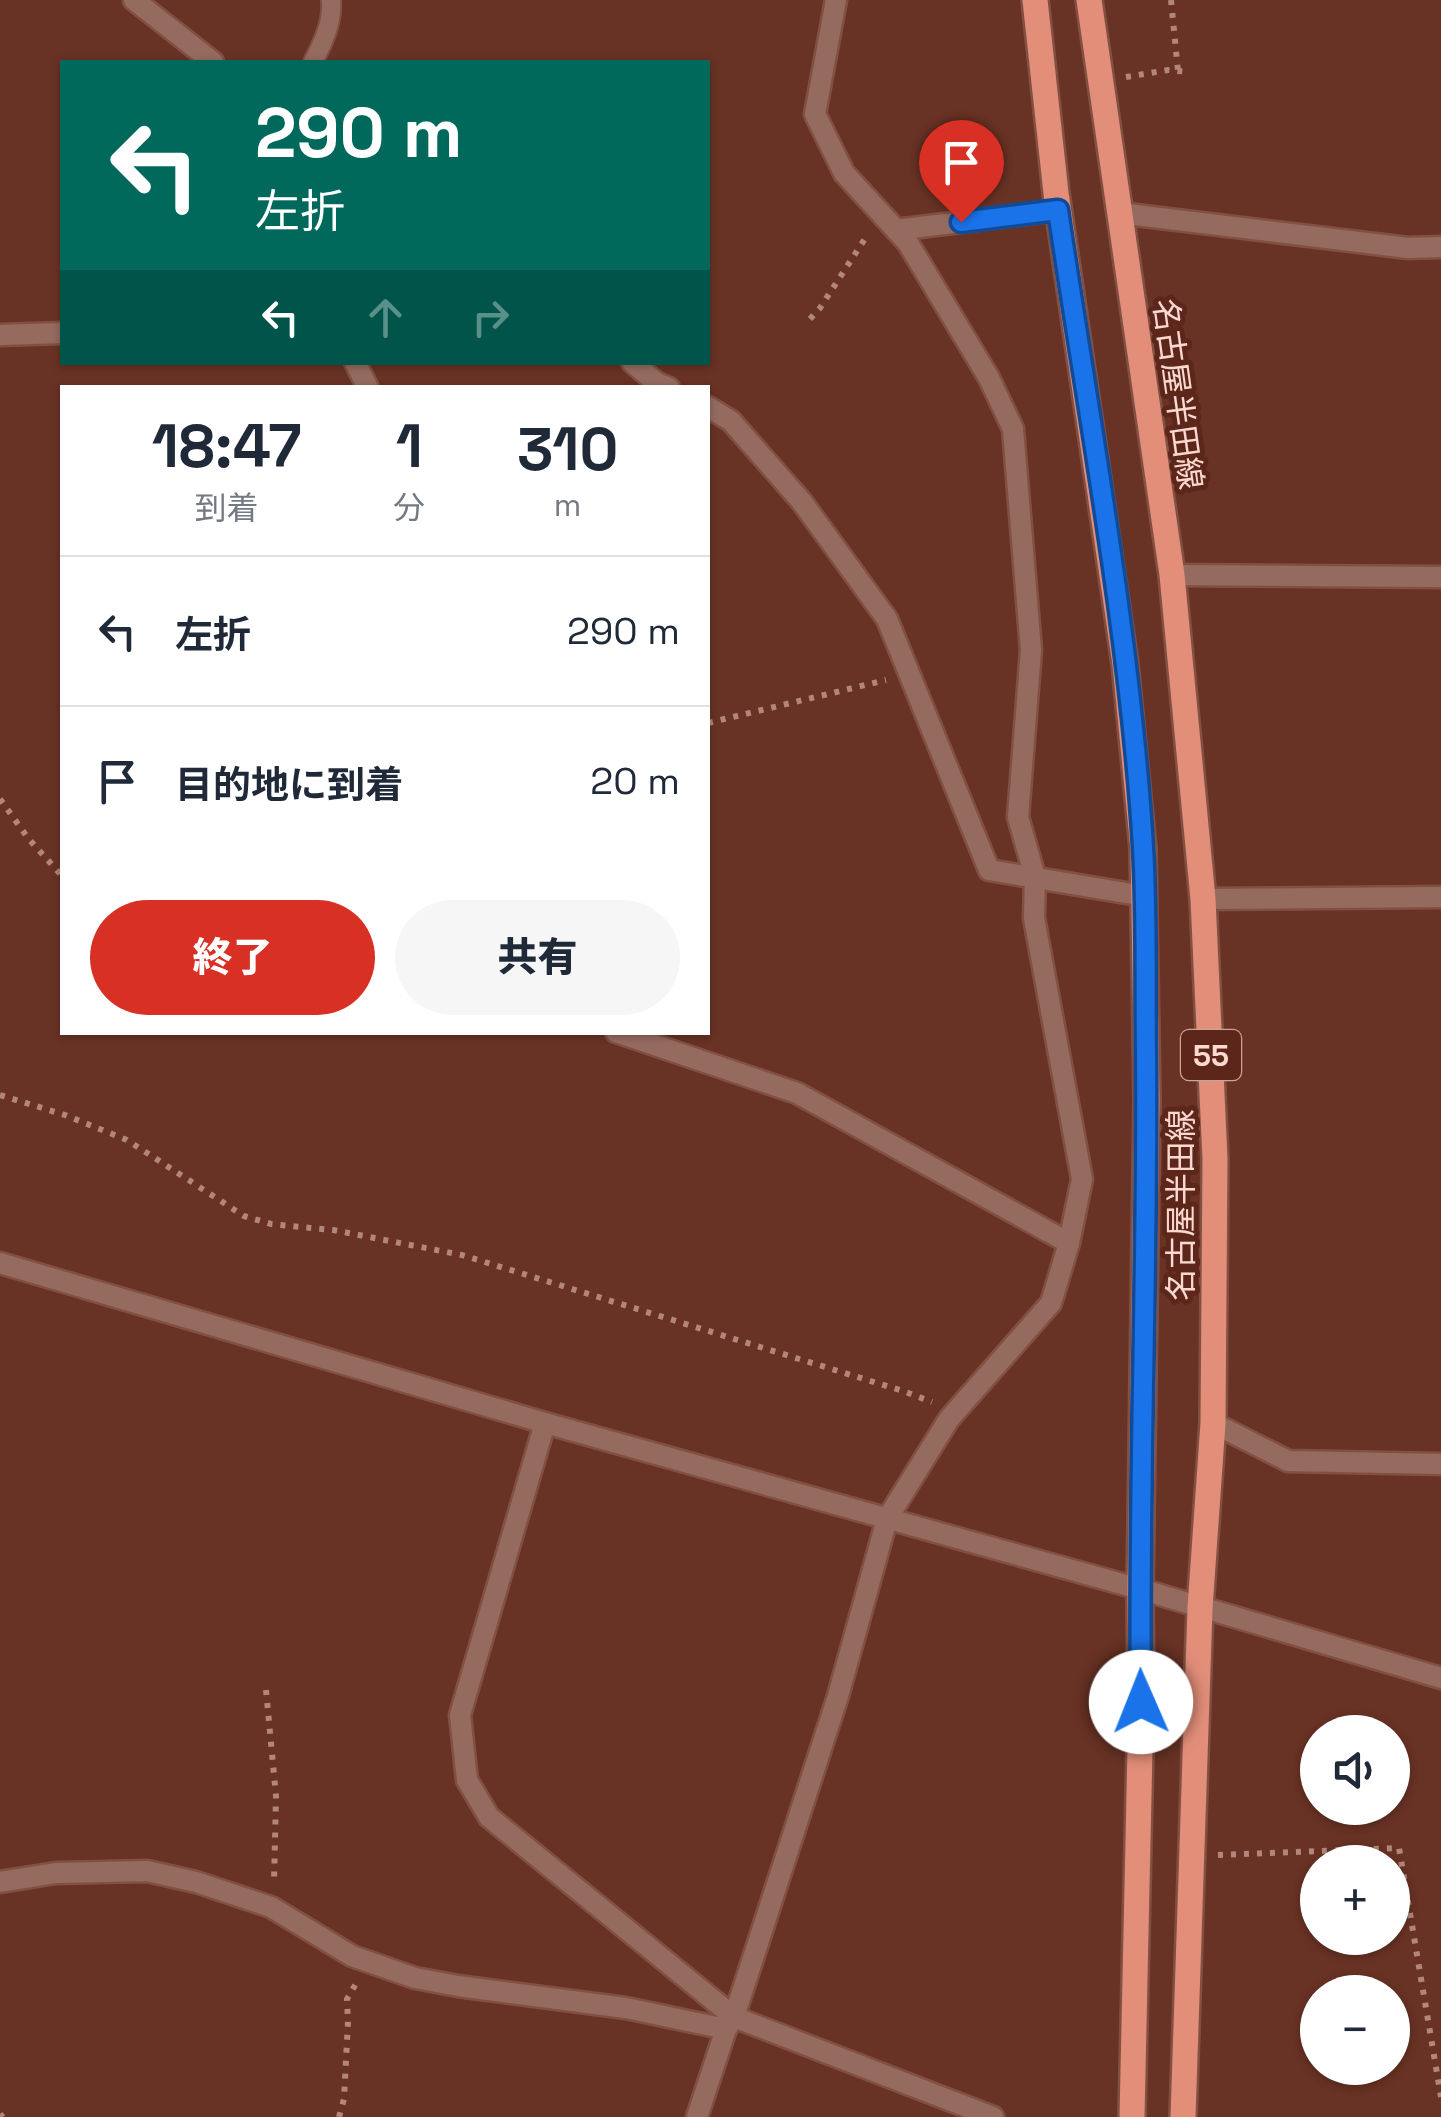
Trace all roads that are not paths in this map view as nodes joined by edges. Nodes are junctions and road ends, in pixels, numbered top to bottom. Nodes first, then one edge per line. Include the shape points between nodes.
1 (134, 0) edge
2 (331, 0) edge
3 (836, 0) edge
4 (1035, 0) edge
5 (1089, 0) edge
6 (209, 60) edge
7 (314, 60) edge
8 (1058, 210) junction
9 (1119, 213) junction
10 (896, 230) junction
11 (1441, 247) edge
12 (60, 333) edge
13 (0, 335) edge
14 (636, 365) edge
15 (662, 385) edge
16 (710, 407) edge
17 (1172, 575) junction
18 (1441, 576) edge
19 (1035, 877) junction
20 (1144, 896) junction
21 (1441, 897) edge
22 (1203, 899) junction
23 (625, 1035) edge
24 (1069, 1243) junction
25 (0, 1263) edge
26 (545, 1423) junction
27 (1213, 1423) junction
28 (1441, 1464) edge
29 (887, 1519) junction
30 (1140, 1589) junction
31 (1200, 1608) junction
32 (1441, 1678) edge
33 (0, 1882) edge
34 (730, 2023) junction
35 (697, 2117) edge
36 (993, 2117) edge
37 (1132, 2117) edge
38 (1183, 2117) edge

1 - 6 street
2 - 7 lane
3 - 10 street via 815,114 844,173
4 - 8 main road, 名古屋半田線 / 55
5 - 9 main road, 名古屋半田線 / 55
8 - 10 street
8 - 20 main road, 名古屋半田線 / 55 via 1126,664
9 - 11 street
9 - 17 main road, 名古屋半田線 / 55
10 - 19 street via 990,378 1012,430 1031,650 1018,816
12 - 13 street
14 - 15 street
16 - 19 street via 731,421 802,502 887,619 988,870
17 - 18 street
17 - 22 main road, 名古屋半田線 / 55
19 - 20 street
19 - 24 street via 1034,918 1082,1179
20 - 30 main road, 名古屋半田線 / 55
21 - 22 street
22 - 27 main road, 名古屋半田線 / 55 via 1216,1159
23 - 24 street via 797,1093
24 - 29 street via 1051,1303 949,1419
25 - 26 street
26 - 29 street
26 - 34 street via 460,1715 466,1780 489,1817
27 - 28 street via 1288,1461
27 - 31 main road, 名古屋半田線 / 55
29 - 30 street
29 - 34 street via 838,1696
30 - 31 street
30 - 37 main road, 名古屋半田線 / 55
31 - 32 street
31 - 38 main road, 名古屋半田線 / 55
33 - 34 street via 147,1871 271,1906 352,1956 415,1978
34 - 35 street
34 - 36 street

